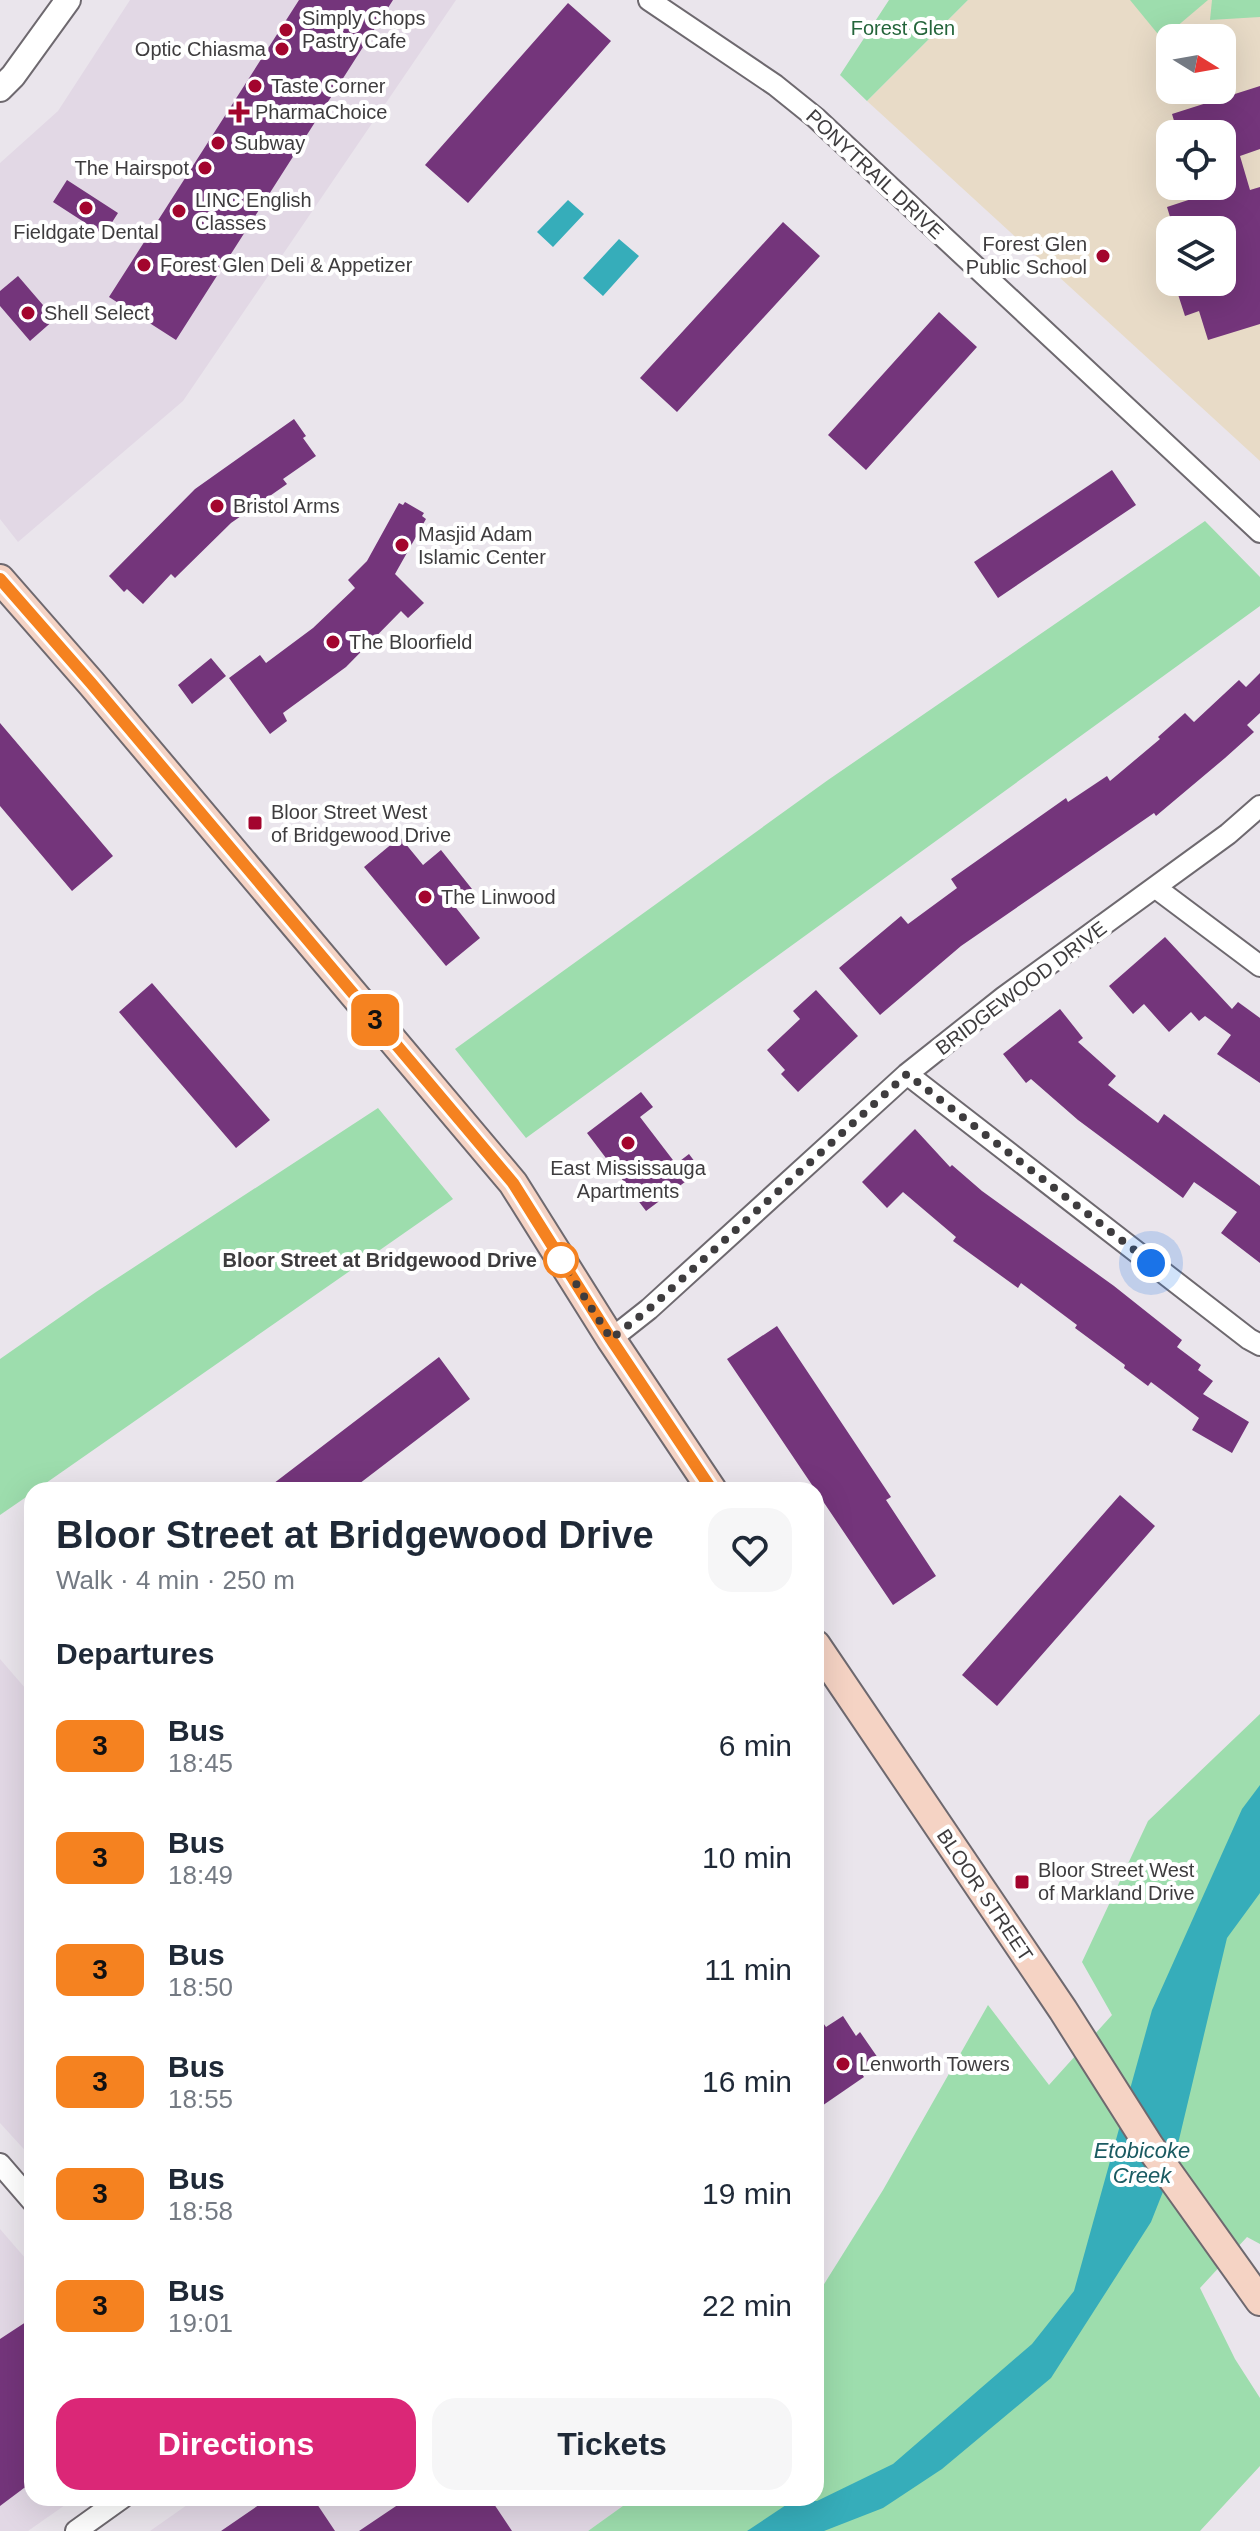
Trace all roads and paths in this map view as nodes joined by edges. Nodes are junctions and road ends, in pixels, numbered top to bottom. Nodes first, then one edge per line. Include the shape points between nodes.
1 (68, 0) edge
2 (649, 0) edge
3 (0, 89) edge
4 (1260, 532) edge
5 (0, 579) edge
6 (1260, 806) edge
7 (1156, 888) junction
8 (1260, 966) edge
9 (907, 1074) junction
10 (611, 1339) junction
11 (1260, 1345) edge
12 (707, 1482) edge
13 (824, 1657) edge
14 (0, 2164) edge
15 (24, 2192) edge
16 (1256, 2295) edge
17 (111, 2506) edge
18 (76, 2531) edge

1 - 3 street
2 - 4 street, PONYTRAIL DRIVE via 816,118
5 - 10 main road via 513,1183
6 - 7 street, BRIDGEWOOD DRIVE
7 - 8 street
7 - 9 street, BRIDGEWOOD DRIVE
9 - 10 street, BRIDGEWOOD DRIVE
9 - 11 street
10 - 12 main road
13 - 16 main road, BLOOR STREET via 1150,2147
14 - 15 street
17 - 18 street

